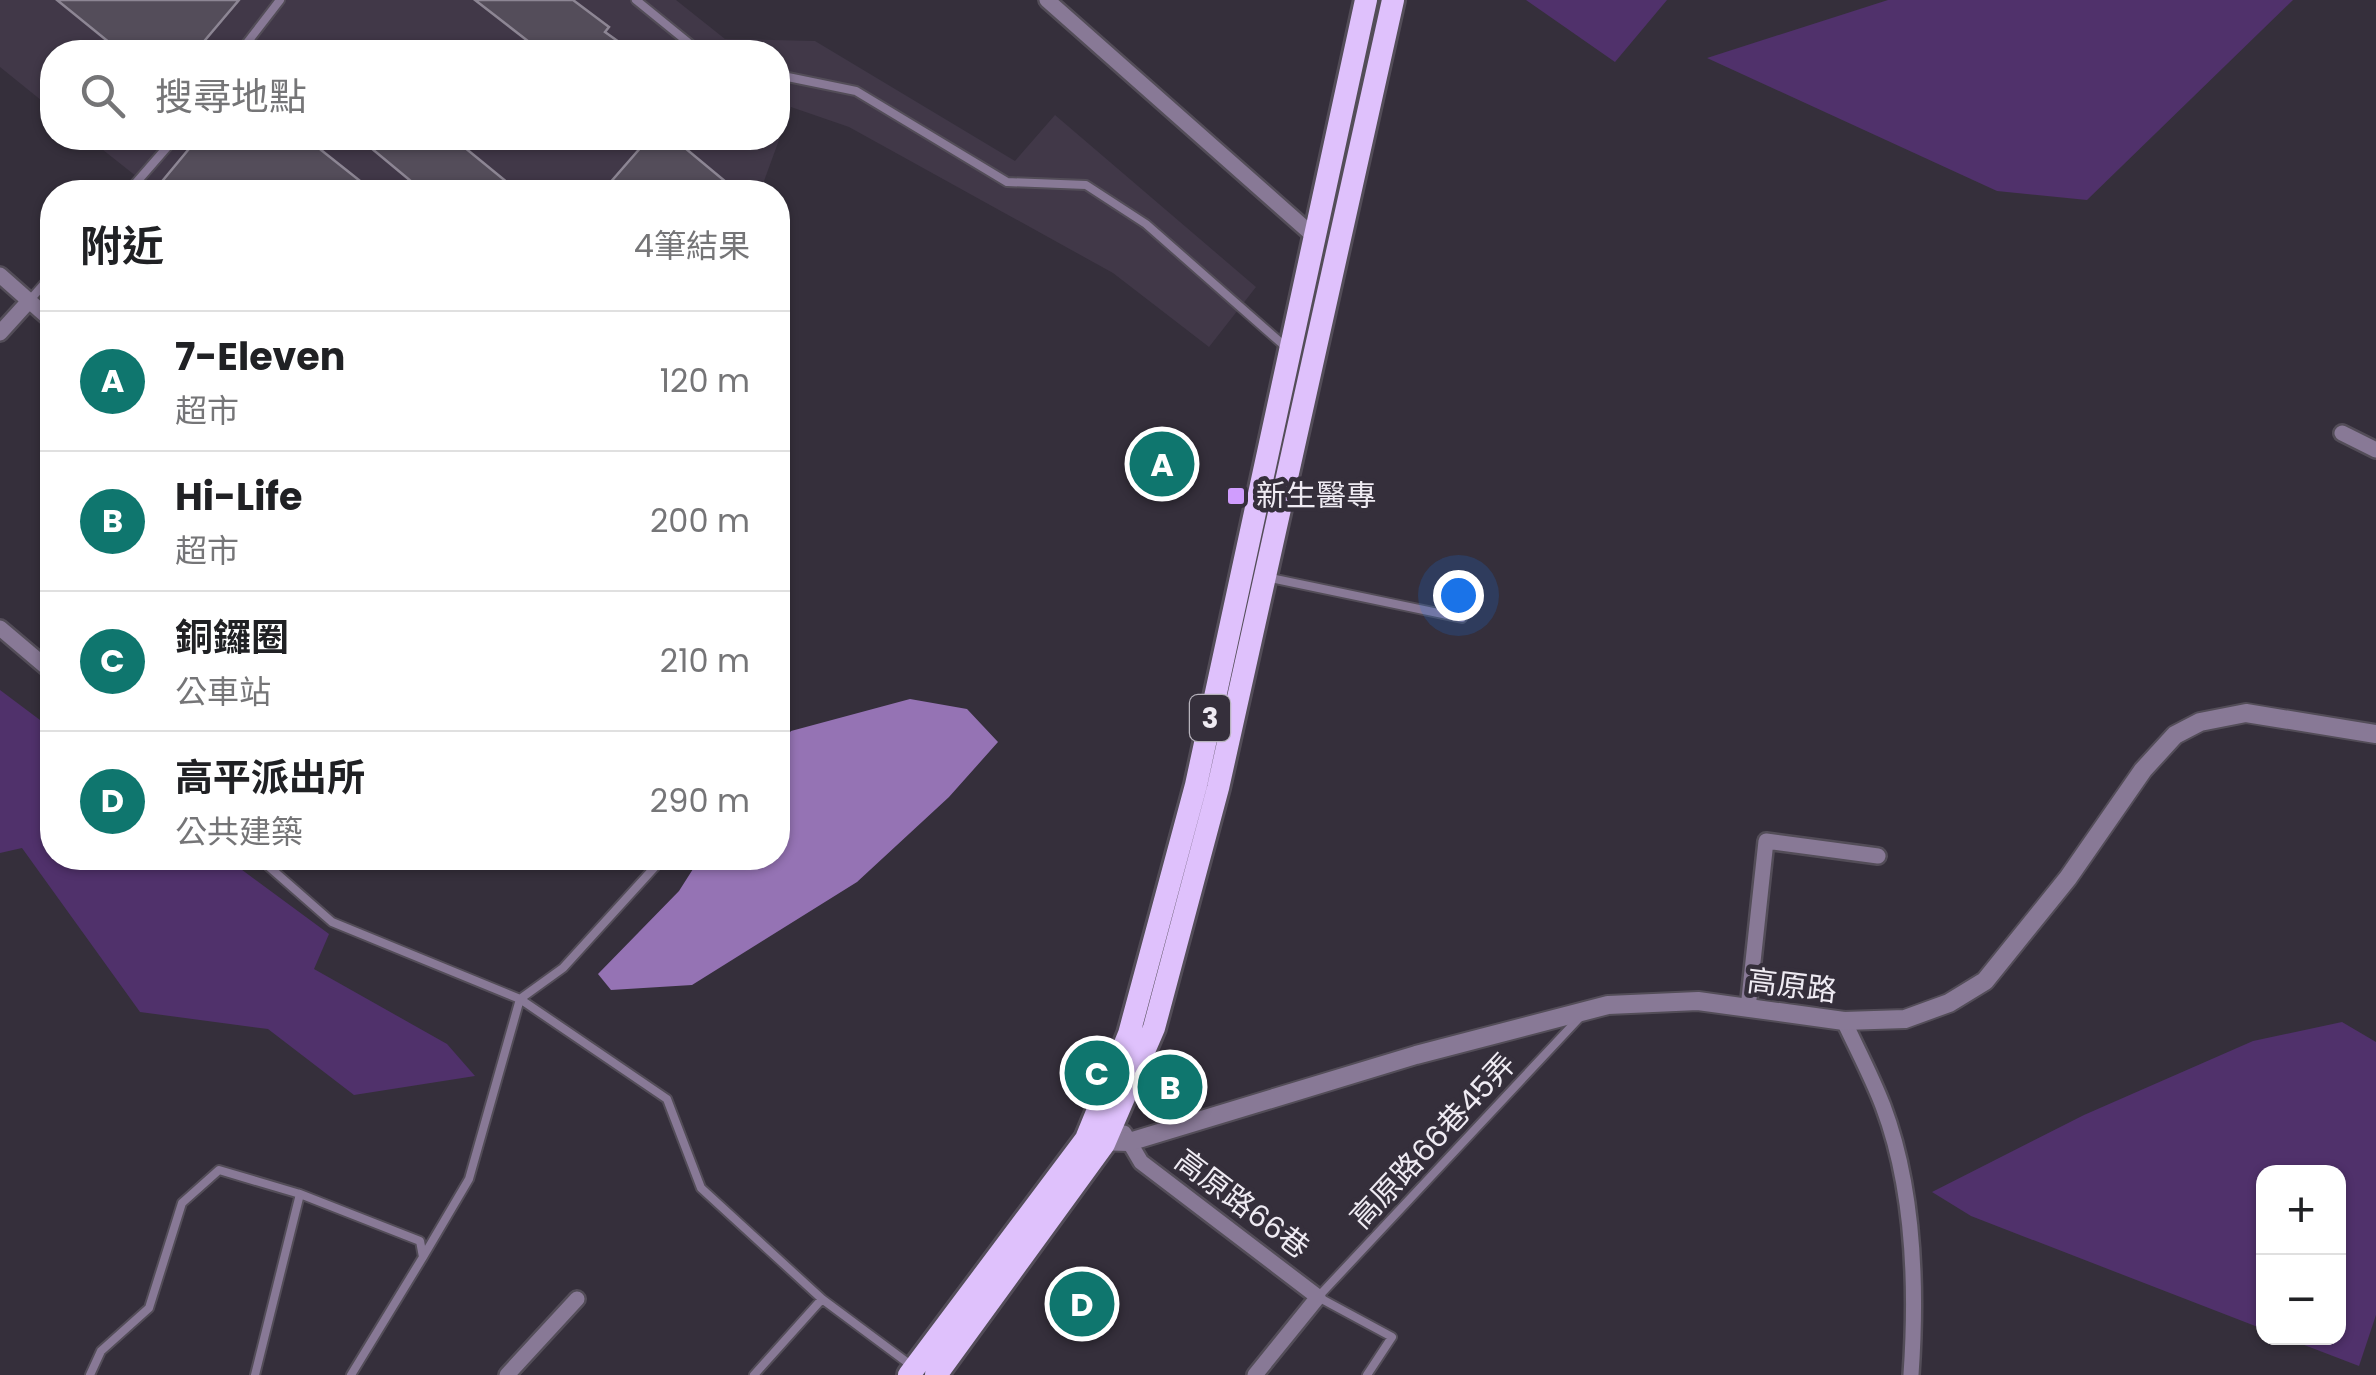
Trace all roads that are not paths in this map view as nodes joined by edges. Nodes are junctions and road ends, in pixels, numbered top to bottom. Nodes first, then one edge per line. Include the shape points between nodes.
1 (280, 0) edge
2 (636, 0) edge
3 (1047, 0) edge
4 (1366, 0) edge
5 (1393, 0) edge
6 (249, 40) edge
7 (685, 40) edge
8 (1353, 62) junction
9 (1378, 69) junction
10 (790, 78) edge
11 (165, 150) edge
12 (138, 180) edge
13 (1316, 238) junction
14 (0, 275) edge
15 (40, 289) edge
16 (29, 301) junction
17 (40, 311) edge
18 (0, 333) edge
19 (1302, 355) junction
20 (2342, 433) dead end
21 (2376, 450) edge
22 (1254, 574) junction
23 (1462, 618) dead end
24 (0, 628) edge
25 (40, 662) edge
26 (2376, 734) edge
27 (1878, 856) dead end
28 (272, 870) edge
29 (652, 870) edge
30 (520, 999) junction
31 (1589, 1008) junction
32 (1748, 1008) junction
33 (1844, 1021) junction
34 (1116, 1118) junction
35 (1095, 1142) junction
36 (1129, 1142) junction
37 (300, 1194) junction
38 (423, 1257) junction
39 (1318, 1297) junction
40 (577, 1299) dead end
41 (822, 1299) junction
42 (922, 1373) edge
43 (90, 1375) edge
44 (255, 1375) edge
45 (351, 1375) edge
46 (507, 1375) edge
47 (754, 1375) edge
48 (1255, 1375) edge
49 (1367, 1375) edge
50 (1911, 1375) edge

1 - 6 lane
2 - 7 lane
3 - 13 street
4 - 8 main road, 3
5 - 9 main road, 3
8 - 9 main road
8 - 13 main road, 3
9 - 19 main road, 3
10 - 19 lane via 856,92 1007,182 1086,185 1146,224
11 - 12 lane
13 - 19 main road, 3
14 - 16 street
15 - 16 lane
16 - 17 street
16 - 18 street
19 - 22 main road, 3
20 - 21 street
22 - 23 lane
22 - 34 main road, 3 via 1218,788 1154,1028
22 - 35 main road, 3
24 - 25 street
26 - 33 street, 高原路 via 2246,713 2200,722 2175,736 2143,770 1985,981 1949,1004 1905,1018
27 - 32 street via 1766,841
28 - 30 lane via 332,922
29 - 30 lane via 563,968
30 - 38 lane via 470,1178
30 - 41 lane via 667,1099 701,1188
31 - 32 street, 高原路 via 1657,1000
31 - 36 street, 高原路
31 - 39 lane, 高原路66巷45弄
32 - 33 street, 高原路
33 - 50 street via 1883,1106 1902,1173 1915,1324
34 - 35 main road, 3
34 - 36 street, 高原路66巷
35 - 36 street, 高原路
35 - 42 main road, 3
36 - 39 street, 高原路66巷 via 1141,1162
37 - 38 lane via 420,1240
37 - 43 lane via 219,1170 182,1203 149,1308 101,1351
37 - 44 lane
38 - 45 lane
39 - 48 street, 高原路66巷
39 - 49 lane via 1392,1337
40 - 46 street
41 - 42 lane
41 - 47 lane

